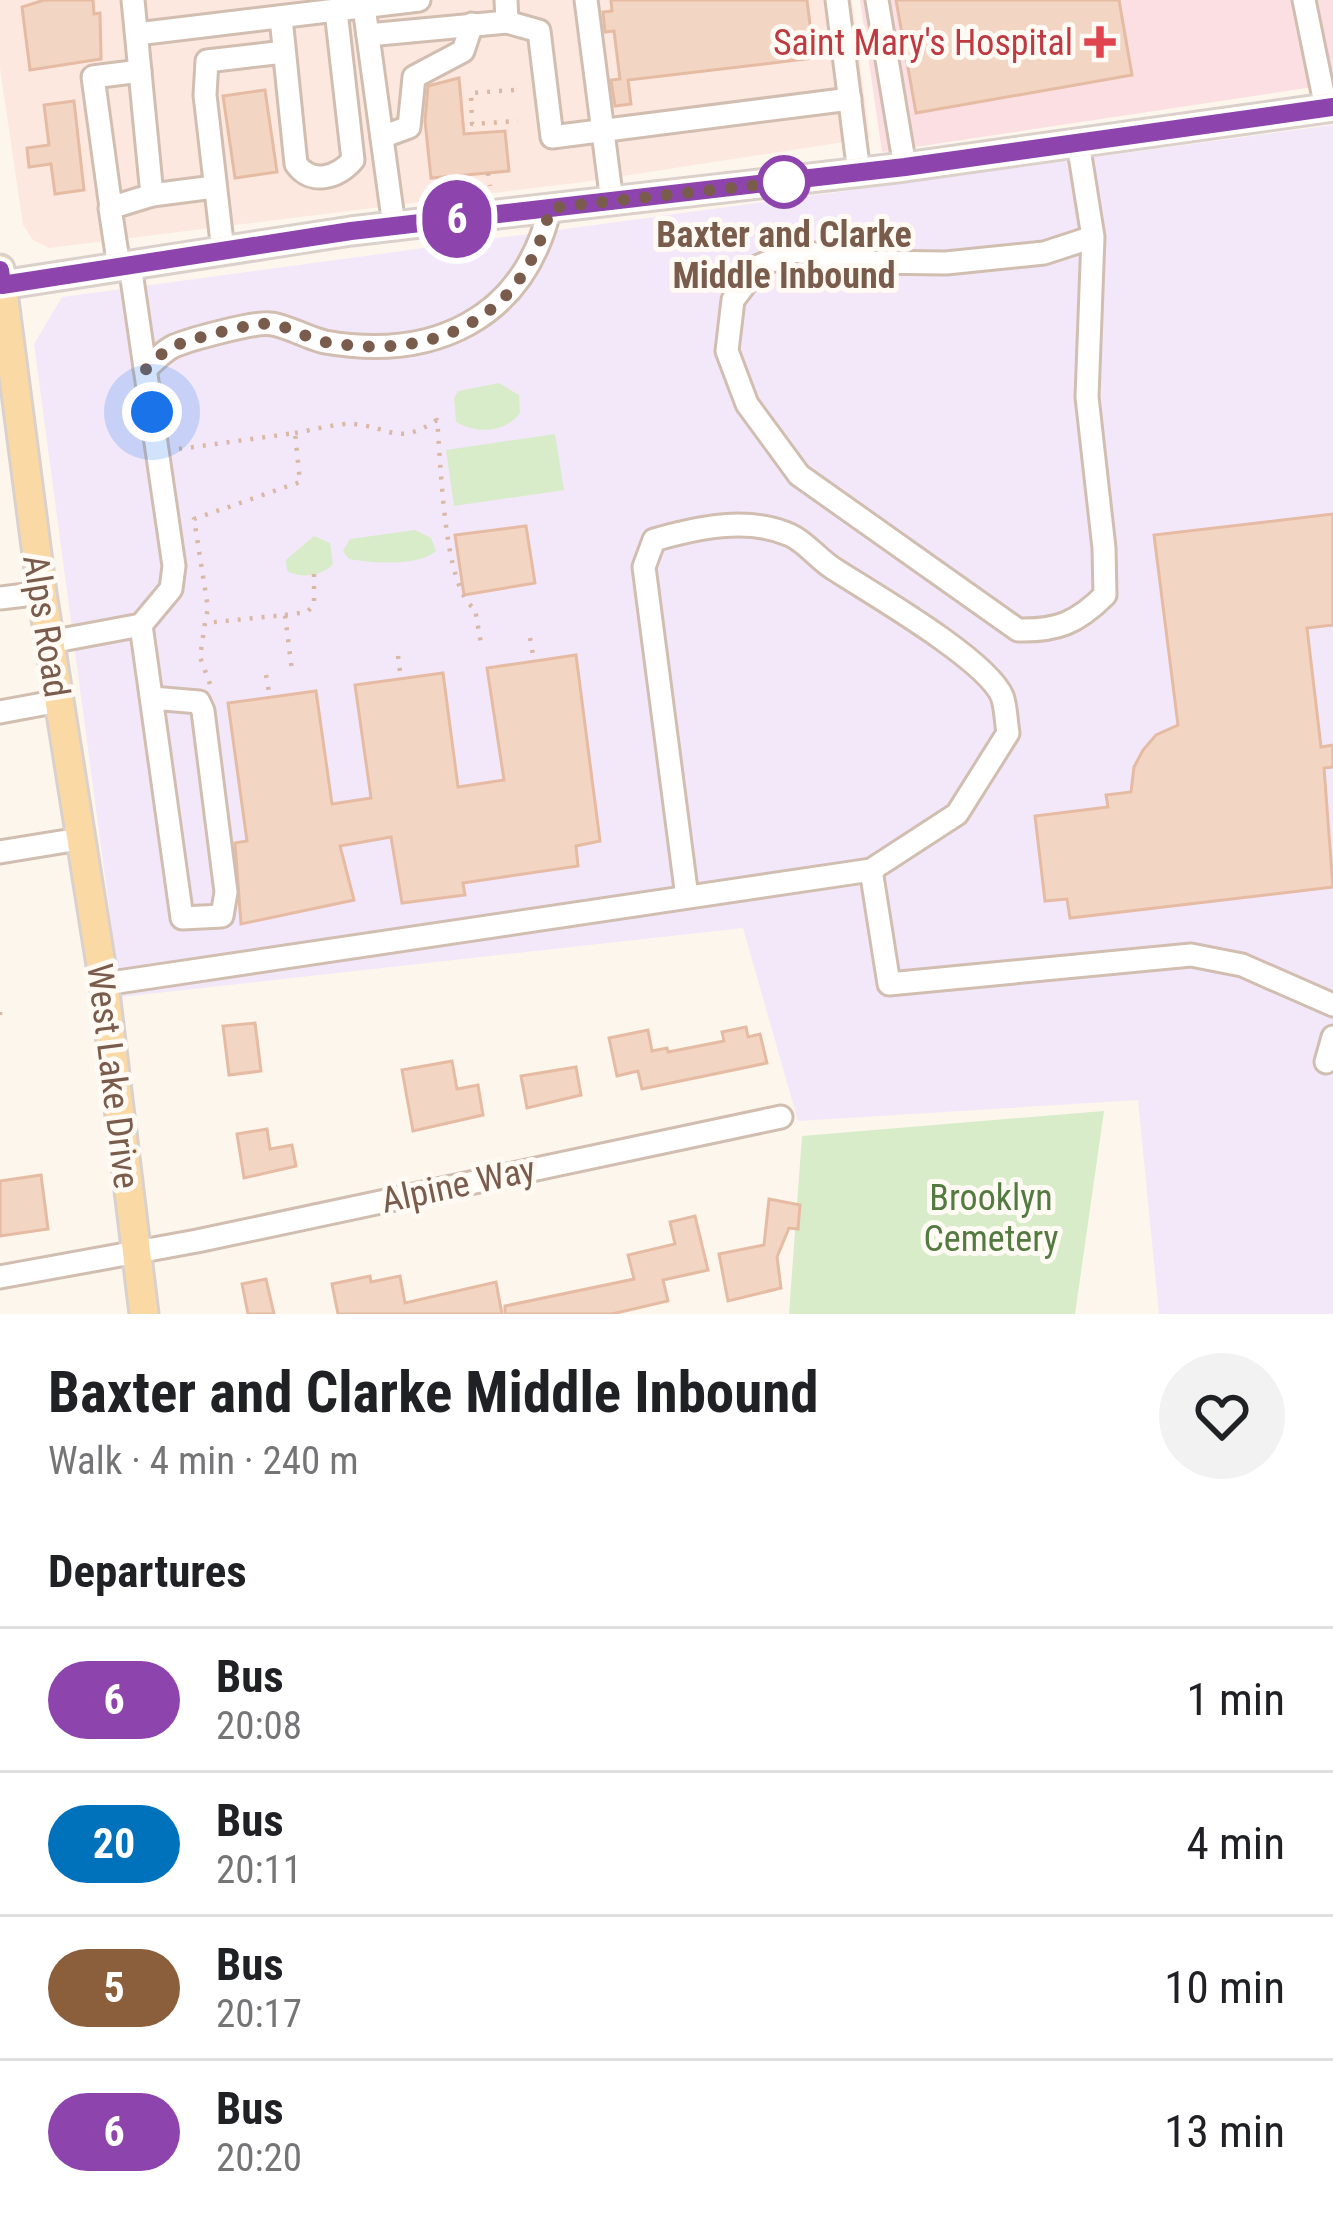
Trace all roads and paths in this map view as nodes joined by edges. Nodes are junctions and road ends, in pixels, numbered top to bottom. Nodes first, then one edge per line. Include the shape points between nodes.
1 (134, 0) edge
2 (419, 0) edge
3 (586, 0) edge
4 (837, 0) edge
5 (878, 0) edge
6 (1304, 0) edge
7 (364, 8) junction
8 (335, 11) junction
9 (507, 11) edge
10 (281, 18) junction
11 (472, 24) junction
12 (204, 28) junction
13 (136, 34) junction
14 (368, 34) junction
15 (284, 52) junction
16 (207, 61) junction
17 (140, 71) junction
18 (514, 90) dead end
19 (850, 99) junction
20 (471, 101) junction
21 (461, 102) dead end
22 (1329, 108) edge
23 (518, 122) dead end
24 (491, 123) junction
25 (603, 130) junction
26 (493, 132) dead end
27 (382, 136) junction
28 (1078, 142) junction
29 (905, 167) junction
30 (488, 173) dead end
31 (859, 173) junction
32 (490, 186) dead end
33 (214, 187) junction
34 (152, 195) junction
35 (612, 202) junction
36 (111, 208) junction
37 (550, 208) junction
38 (394, 226) junction
39 (1093, 237) junction
40 (223, 251) junction
41 (124, 266) junction
42 (1, 281) edge
43 (146, 369) junction
44 (7, 386) edge
45 (9, 421) edge
46 (295, 433) junction
47 (158, 454) junction
48 (314, 574) dead end
49 (41, 593) junction
50 (0, 598) edge
51 (285, 615) junction
52 (206, 623) junction
53 (141, 625) junction
54 (530, 638) dead end
55 (50, 642) junction
56 (482, 644) dead end
57 (398, 656) dead end
58 (534, 661) dead end
59 (292, 671) dead end
60 (266, 675) dead end
61 (401, 679) dead end
62 (212, 693) dead end
63 (152, 698) junction
64 (270, 698) dead end
65 (58, 701) junction
66 (0, 712) edge
67 (79, 839) junction
68 (0, 852) edge
69 (871, 870) junction
70 (687, 897) junction
71 (104, 984) junction
72 (1333, 1005) edge
73 (1333, 1037) edge
74 (1326, 1062) dead end
75 (781, 1117) dead end
76 (135, 1252) junction
77 (0, 1277) edge
78 (144, 1314) edge

1 - 13 street
2 - 7 street
3 - 25 street
4 - 19 street
5 - 29 street
6 - 22 street
7 - 8 street
7 - 14 street
8 - 10 street
8 - 15 street via 353,160 342,172 312,176 296,164
9 - 11 street
9 - 25 street via 539,31 552,137
10 - 12 street
10 - 15 street
11 - 14 street
11 - 27 street via 463,51 414,77 410,127
12 - 13 street
12 - 16 street
13 - 17 street
14 - 27 street
15 - 16 street
16 - 33 street
17 - 34 street
17 - 36 street via 93,77
18 - 20 path via 471,92
19 - 25 street
19 - 31 street
20 - 21 path
20 - 24 path via 472,124
22 - 28 main road
23 - 24 path
24 - 26 path
25 - 35 street
27 - 38 street
28 - 29 main road
28 - 39 street
29 - 31 main road
30 - 32 path
31 - 35 main road
33 - 34 street
33 - 40 street
34 - 36 street
35 - 37 main road
36 - 41 street
37 - 38 main road
37 - 43 street via 540,250 511,293 466,328 373,346 322,341 269,323 170,347
38 - 40 main road
39 - 39 street via 1044,253 946,263 795,251 759,266 733,301 734,368 748,404 799,475 1018,630 1054,631 1105,595 1087,397
40 - 41 main road
41 - 42 main road
41 - 43 street
42 - 44 main road, Alps Road
43 - 47 street
44 - 45 main road, Alps Road
45 - 49 main road, Alps Road
46 - 47 path
46 - 52 path via 301,482 194,519
46 - 56 path via 354,424 400,436 437,420 455,579 475,609
47 - 53 street via 174,566 171,589
48 - 51 path via 314,605
49 - 50 street
49 - 55 main road, Alps Road
51 - 52 path
51 - 59 path
52 - 62 path via 200,657
53 - 55 street
53 - 63 street
54 - 58 path
55 - 65 main road, Alps Road
57 - 61 path
60 - 64 path
63 - 63 street via 182,918 222,916 226,892 203,711 187,698
65 - 66 street
65 - 67 main road, Alps Road
67 - 68 street
67 - 71 main road, West Lake Drive
69 - 70 street
69 - 70 street via 957,814 1008,733 1002,696 970,658 790,535 741,525 697,528 654,539 644,567
69 - 72 street via 889,984 1211,956
70 - 71 street
71 - 76 main road, West Lake Drive
73 - 74 street
75 - 76 street, Alpine Way
76 - 77 street, Alpine Way
76 - 78 main road, West Lake Drive

